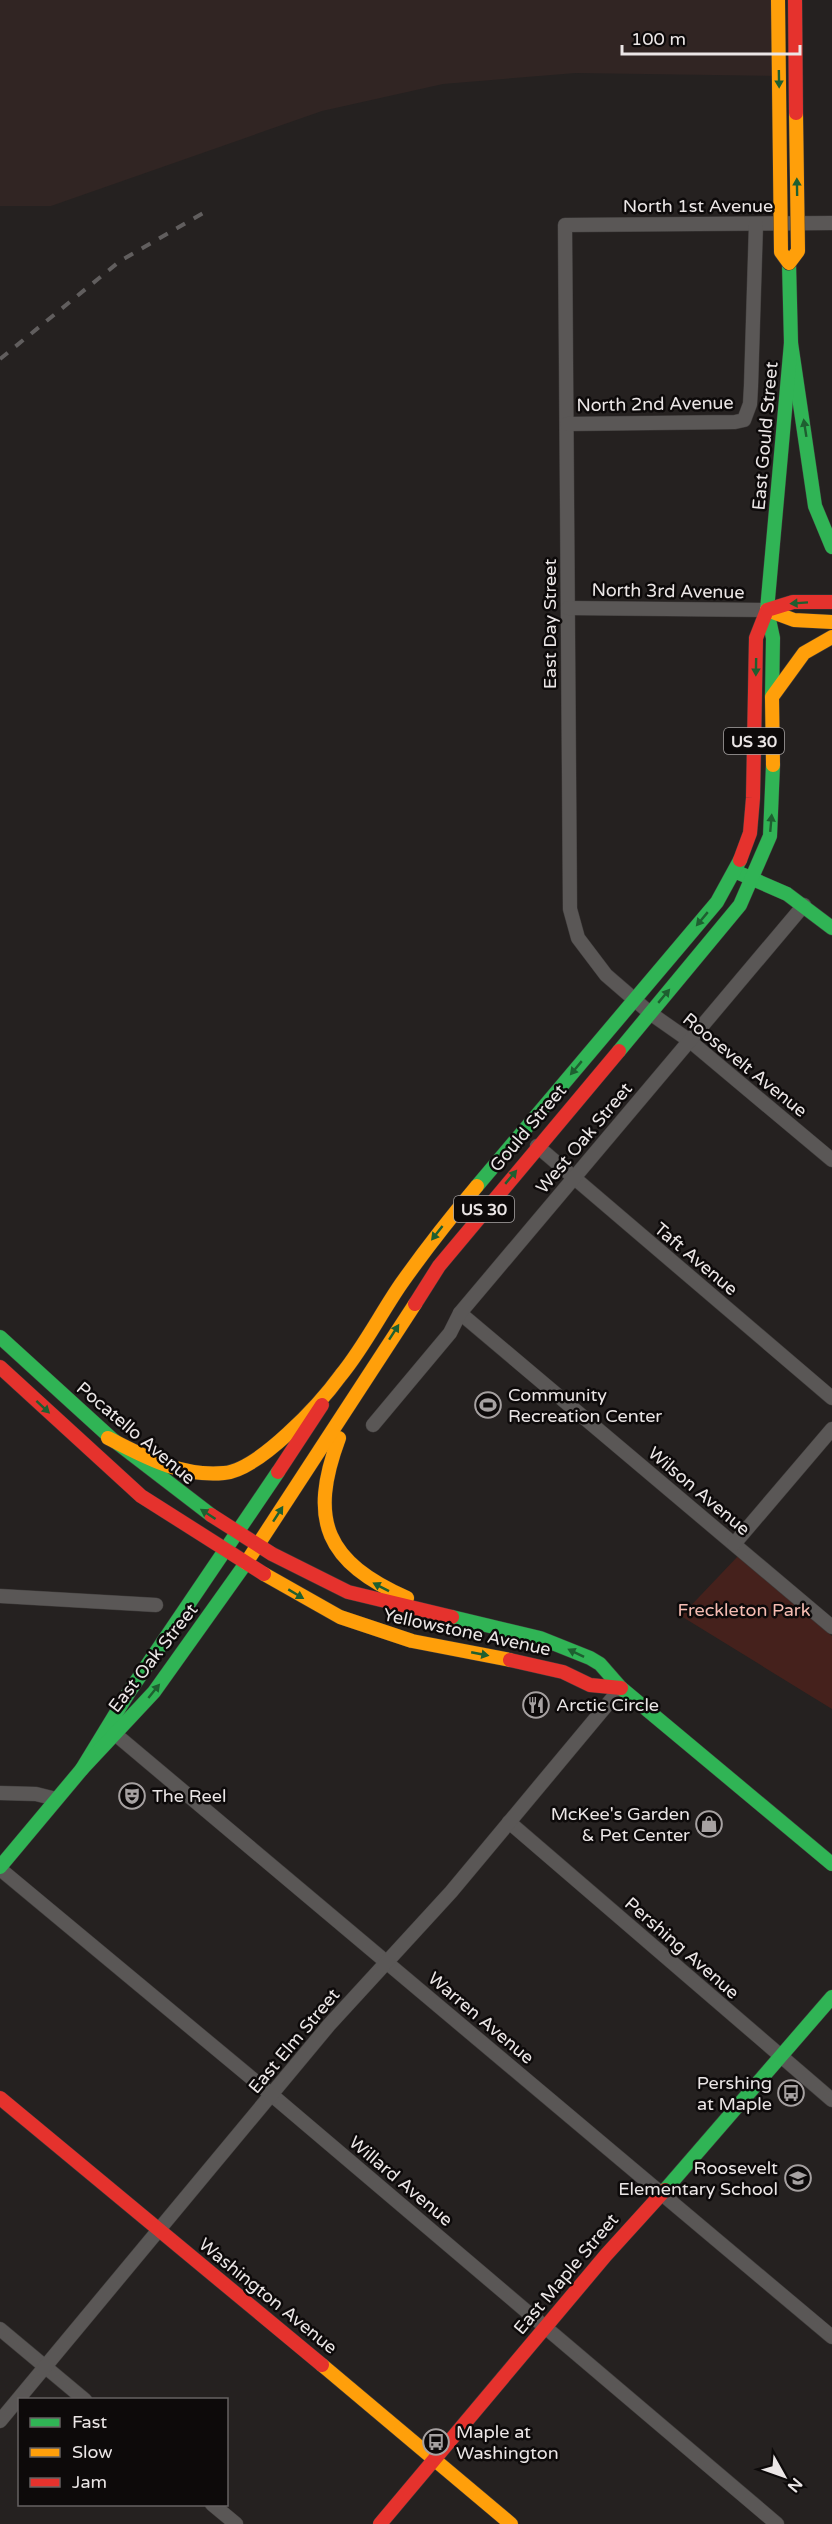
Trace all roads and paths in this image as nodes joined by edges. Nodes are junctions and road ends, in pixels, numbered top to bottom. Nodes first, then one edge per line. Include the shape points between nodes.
1 (778, 0) edge
2 (795, 0) edge
3 (832, 223) edge
4 (756, 224) junction
5 (565, 225) joint
6 (789, 264) junction
7 (791, 343) junction
8 (567, 424) junction
9 (832, 547) edge
10 (832, 602) edge
11 (568, 608) junction
12 (767, 610) junction
13 (832, 622) edge
14 (832, 637) edge
15 (772, 697) junction
16 (736, 872) junction
17 (754, 878) junction
18 (804, 905) junction
19 (832, 928) edge
20 (634, 1000) junction
21 (650, 1013) junction
22 (690, 1041) junction
23 (537, 1146) junction
24 (832, 1160) edge
25 (573, 1178) junction
26 (460, 1313) junction
27 (0, 1337) edge
28 (380, 1355) junction
29 (0, 1367) edge
30 (341, 1376) junction
31 (832, 1398) edge
32 (373, 1425) dead end
33 (832, 1429) edge
34 (108, 1438) junction
35 (238, 1533) junction
36 (734, 1544) junction
37 (257, 1546) junction
38 (226, 1551) junction
39 (246, 1563) junction
40 (0, 1596) edge
41 (156, 1605) dead end
42 (454, 1618) junction
43 (832, 1628) edge
44 (621, 1688) junction
45 (111, 1731) junction
46 (0, 1793) edge
47 (56, 1799) junction
48 (509, 1822) junction
49 (832, 1864) edge
50 (0, 1868) edge
51 (386, 1962) junction
52 (832, 1997) edge
53 (781, 2057) junction
54 (273, 2096) junction
55 (0, 2098) edge
56 (832, 2100) edge
57 (660, 2192) junction
58 (158, 2230) junction
59 (545, 2327) junction
60 (0, 2329) edge
61 (832, 2337) edge
62 (46, 2367) junction
63 (20, 2398) edge
64 (83, 2398) edge
65 (18, 2400) edge
66 (0, 2421) edge
67 (435, 2458) junction
68 (214, 2506) edge
69 (236, 2524) edge
70 (380, 2524) edge
71 (511, 2524) edge
72 (777, 2524) edge

1 -> 6 main road, East Gould Street, bridge via 781,252
6 -> 2 main road, East Gould Street, bridge via 798,251
3 - 4 street, North 1st Avenue
4 - 5 street, North 1st Avenue
4 - 8 street, North 2nd Avenue via 752,386 744,420
5 - 8 street, East Day Street
6 - 7 main road, East Gould Street
9 -> 7 main road via 815,506
7 - 12 main road, East Gould Street
8 - 11 street, East Day Street
10 -> 12 main road via 793,602
11 - 12 street, North 3rd Avenue
11 - 20 street, East Day Street via 570,909 578,938 606,975
12 - 13 main road via 794,620
12 - 15 main road, East Gould Street via 773,638
12 -> 16 main road, East Gould Street / US 30 via 756,638 750,833
14 - 15 main road via 804,653
17 -> 15 main road, East Gould Street / US 30 via 771,826
16 - 17 main road
16 -> 20 main road, Gould Street / US 30 via 717,902
17 - 18 main road
21 -> 17 main road, Gould Street / US 30 via 740,905
18 - 19 main road
18 - 22 street, West Oak Street
20 - 21 street, Roosevelt Avenue
20 -> 30 main road, Gould Street / US 30 via 438,1232
21 - 22 street, Roosevelt Avenue
21 - 23 main road, Gould Street / US 30
22 - 24 street, Roosevelt Avenue
22 - 25 street, West Oak Street
23 - 25 street, Taft Avenue
28 -> 23 main road, Gould Street / US 30 via 439,1266
25 - 26 street, West Oak Street
25 - 31 street, Taft Avenue
26 - 32 street, West Oak Street via 450,1333
26 - 36 street, Wilson Avenue
27 - 34 main road, Pocatello Avenue
37 -> 28 main road, Gould Street / US 30
42 -> 28 main road via 370,1581 346,1561 325,1521 322,1496 330,1458
29 -> 38 main road via 141,1496
30 - 34 main road, US 30 via 268,1452 226,1473 173,1469
30 - 35 main road, Gould Street
33 - 36 street
35 -> 34 main road, Pocatello Avenue via 175,1492
35 - 37 main road, Pocatello Avenue
35 - 38 main road, Gould Street
36 - 43 street, Wilson Avenue
37 - 39 main road, Gould Street / US 30
37 - 42 main road, Yellowstone Avenue via 356,1596
38 - 39 main road
38 - 45 main road, East Oak Street
39 -> 44 main road, Yellowstone Avenue via 306,1600 377,1632 545,1667 590,1685
45 -> 39 main road, East Oak Street via 175,1665
40 - 41 street
44 -> 42 main road, Yellowstone Avenue via 599,1664 554,1643
44 - 48 street, East Elm Street
44 - 49 main road, Yellowstone Avenue
45 - 47 main road, East Oak Street
45 - 51 street, Warren Avenue
46 - 47 street
47 - 50 main road, East Oak Street
48 - 51 street, East Elm Street
48 - 53 street, Pershing Avenue
50 - 54 street, Willard Avenue
51 - 54 street, East Elm Street
51 - 57 street, Warren Avenue
52 - 53 main road, East Maple Street
53 - 56 street, Pershing Avenue
53 - 57 main road, East Maple Street
54 - 58 street, East Elm Street
54 - 59 street, Willard Avenue
55 - 58 main road, Washington Avenue
57 - 59 main road, East Maple Street
57 - 61 street, Warren Avenue
58 - 62 street, East Elm Street
58 - 67 main road, Washington Avenue
59 - 67 main road, East Maple Street
59 - 72 street, Willard Avenue
60 - 62 street
62 - 63 street, East Elm Street
62 - 64 street
65 - 66 street, East Elm Street
67 - 70 main road, East Maple Street
67 - 71 main road, Washington Avenue
68 - 69 street

